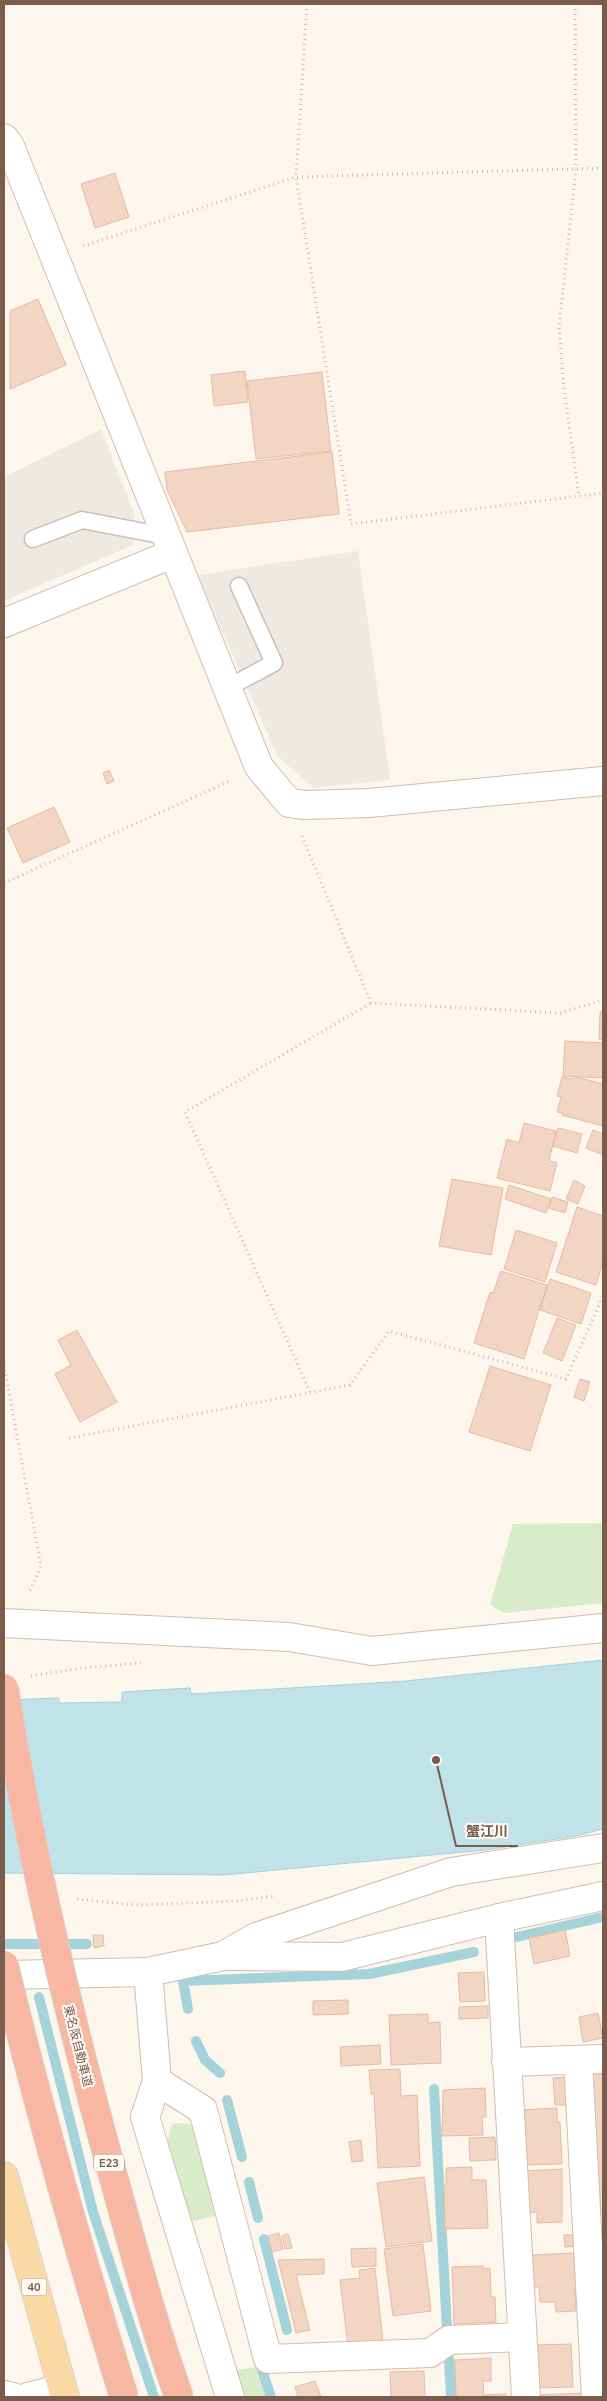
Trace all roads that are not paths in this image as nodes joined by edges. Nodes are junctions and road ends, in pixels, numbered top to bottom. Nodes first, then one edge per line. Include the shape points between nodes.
1 (4, 138) edge
2 (33, 539) dead end
3 (169, 545) junction
4 (238, 586) dead end
5 (4, 623) edge
6 (227, 688) junction
7 (603, 780) edge
8 (9, 1623) edge
9 (603, 1628) edge
10 (4, 1688) edge
11 (603, 1848) edge
12 (603, 1896) edge
13 (499, 1918) junction
14 (223, 1956) junction
15 (4, 1965) edge
16 (148, 1972) junction
17 (4, 1975) edge
18 (591, 2060) edge
19 (506, 2062) junction
20 (157, 2080) junction
21 (4, 2176) edge
22 (522, 2337) junction
23 (64, 2392) edge
24 (4, 2395) edge
25 (13, 2397) edge
26 (28, 2397) edge
27 (124, 2397) edge
28 (179, 2397) edge
29 (230, 2397) edge
30 (526, 2397) edge
31 (596, 2397) edge

1 - 3 street via 10,146
2 - 3 lane via 82,520
3 - 5 street
3 - 6 street
4 - 6 lane via 274,663
6 - 7 street via 260,767 289,803 369,803
8 - 9 street via 289,1637 372,1651
10 - 28 highway, 東名阪自動車道 / E23, bridge via 45,1906 83,2067 126,2224
11 - 14 street via 451,1872 256,1938
12 - 13 street
13 - 14 street via 342,1957
13 - 19 street
14 - 16 street
15 - 27 highway, bridge via 51,2152
16 - 17 street
16 - 20 street
18 - 19 street
18 - 31 street
19 - 22 street
20 - 22 street via 203,2110 268,2359 430,2353 449,2340
20 - 29 street via 145,2117
21 - 23 main road, 40
22 - 30 street
23 - 26 street
24 - 25 street

